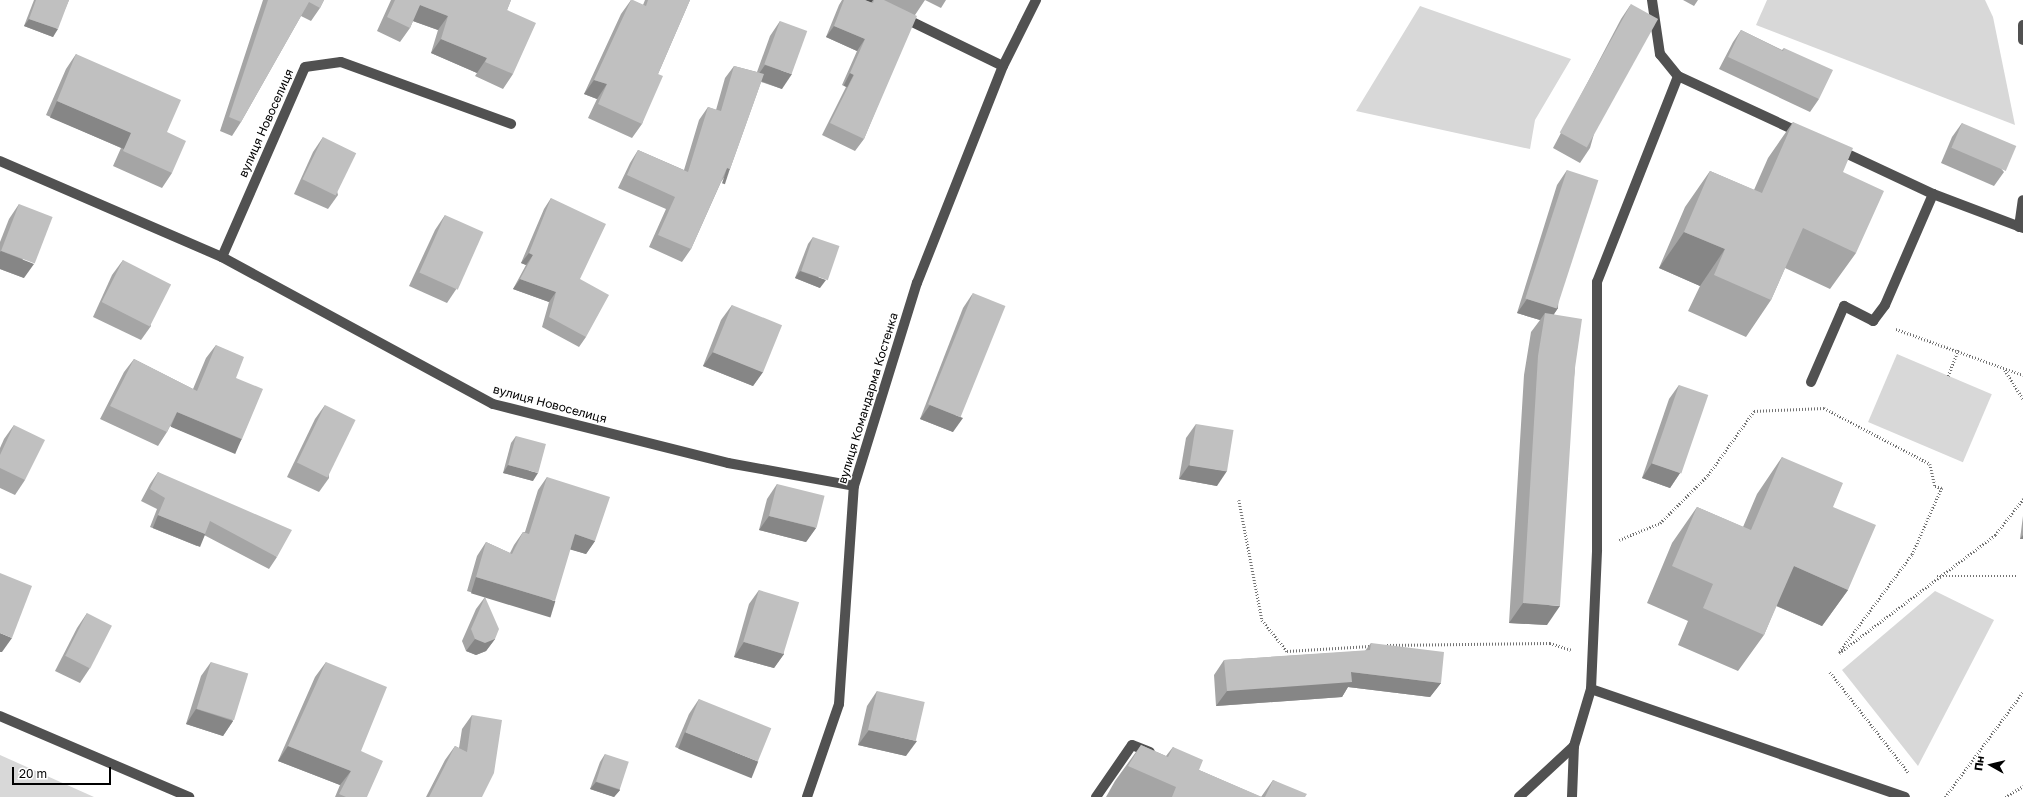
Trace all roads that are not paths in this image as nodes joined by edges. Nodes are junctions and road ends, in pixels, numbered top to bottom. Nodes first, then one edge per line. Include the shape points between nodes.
1 (866, 0) edge
2 (1036, 0) edge
3 (1652, 0) edge
4 (2023, 25) edge
5 (2023, 40) edge
6 (1003, 66) junction
7 (1678, 76) junction
8 (511, 124) dead end
9 (1813, 138) edge
10 (1827, 145) edge
11 (0, 161) edge
12 (1933, 194) junction
13 (2023, 200) edge
14 (2021, 227) edge
15 (222, 257) junction
16 (1811, 382) dead end
17 (854, 486) junction
18 (1591, 689) junction
19 (0, 716) edge
20 (1574, 746) junction
21 (1161, 756) edge
22 (189, 797) edge
23 (807, 797) edge
24 (1096, 797) edge
25 (1519, 797) edge
26 (1572, 797) edge
27 (1905, 797) edge

1 - 6 street
2 - 6 street, вулиця Командарма Костенка
3 - 7 street via 1660,54
4 - 5 street
6 - 17 street, вулиця Командарма Костенка via 917,283
7 - 9 street
7 - 18 street via 1597,282 1597,550
8 - 15 street, вулиця Новоселиця via 341,62 305,67
10 - 12 street
11 - 15 street, вулиця Новоселиця
12 - 14 street
12 - 16 street via 1885,305 1873,321 1844,306
13 - 14 street
15 - 17 street, вулиця Новоселиця via 493,404 728,464
17 - 23 street, вулиця Командарма Костенка via 839,704
18 - 20 street
18 - 27 street
19 - 22 street
20 - 25 street
20 - 26 street
21 - 24 street via 1132,745

